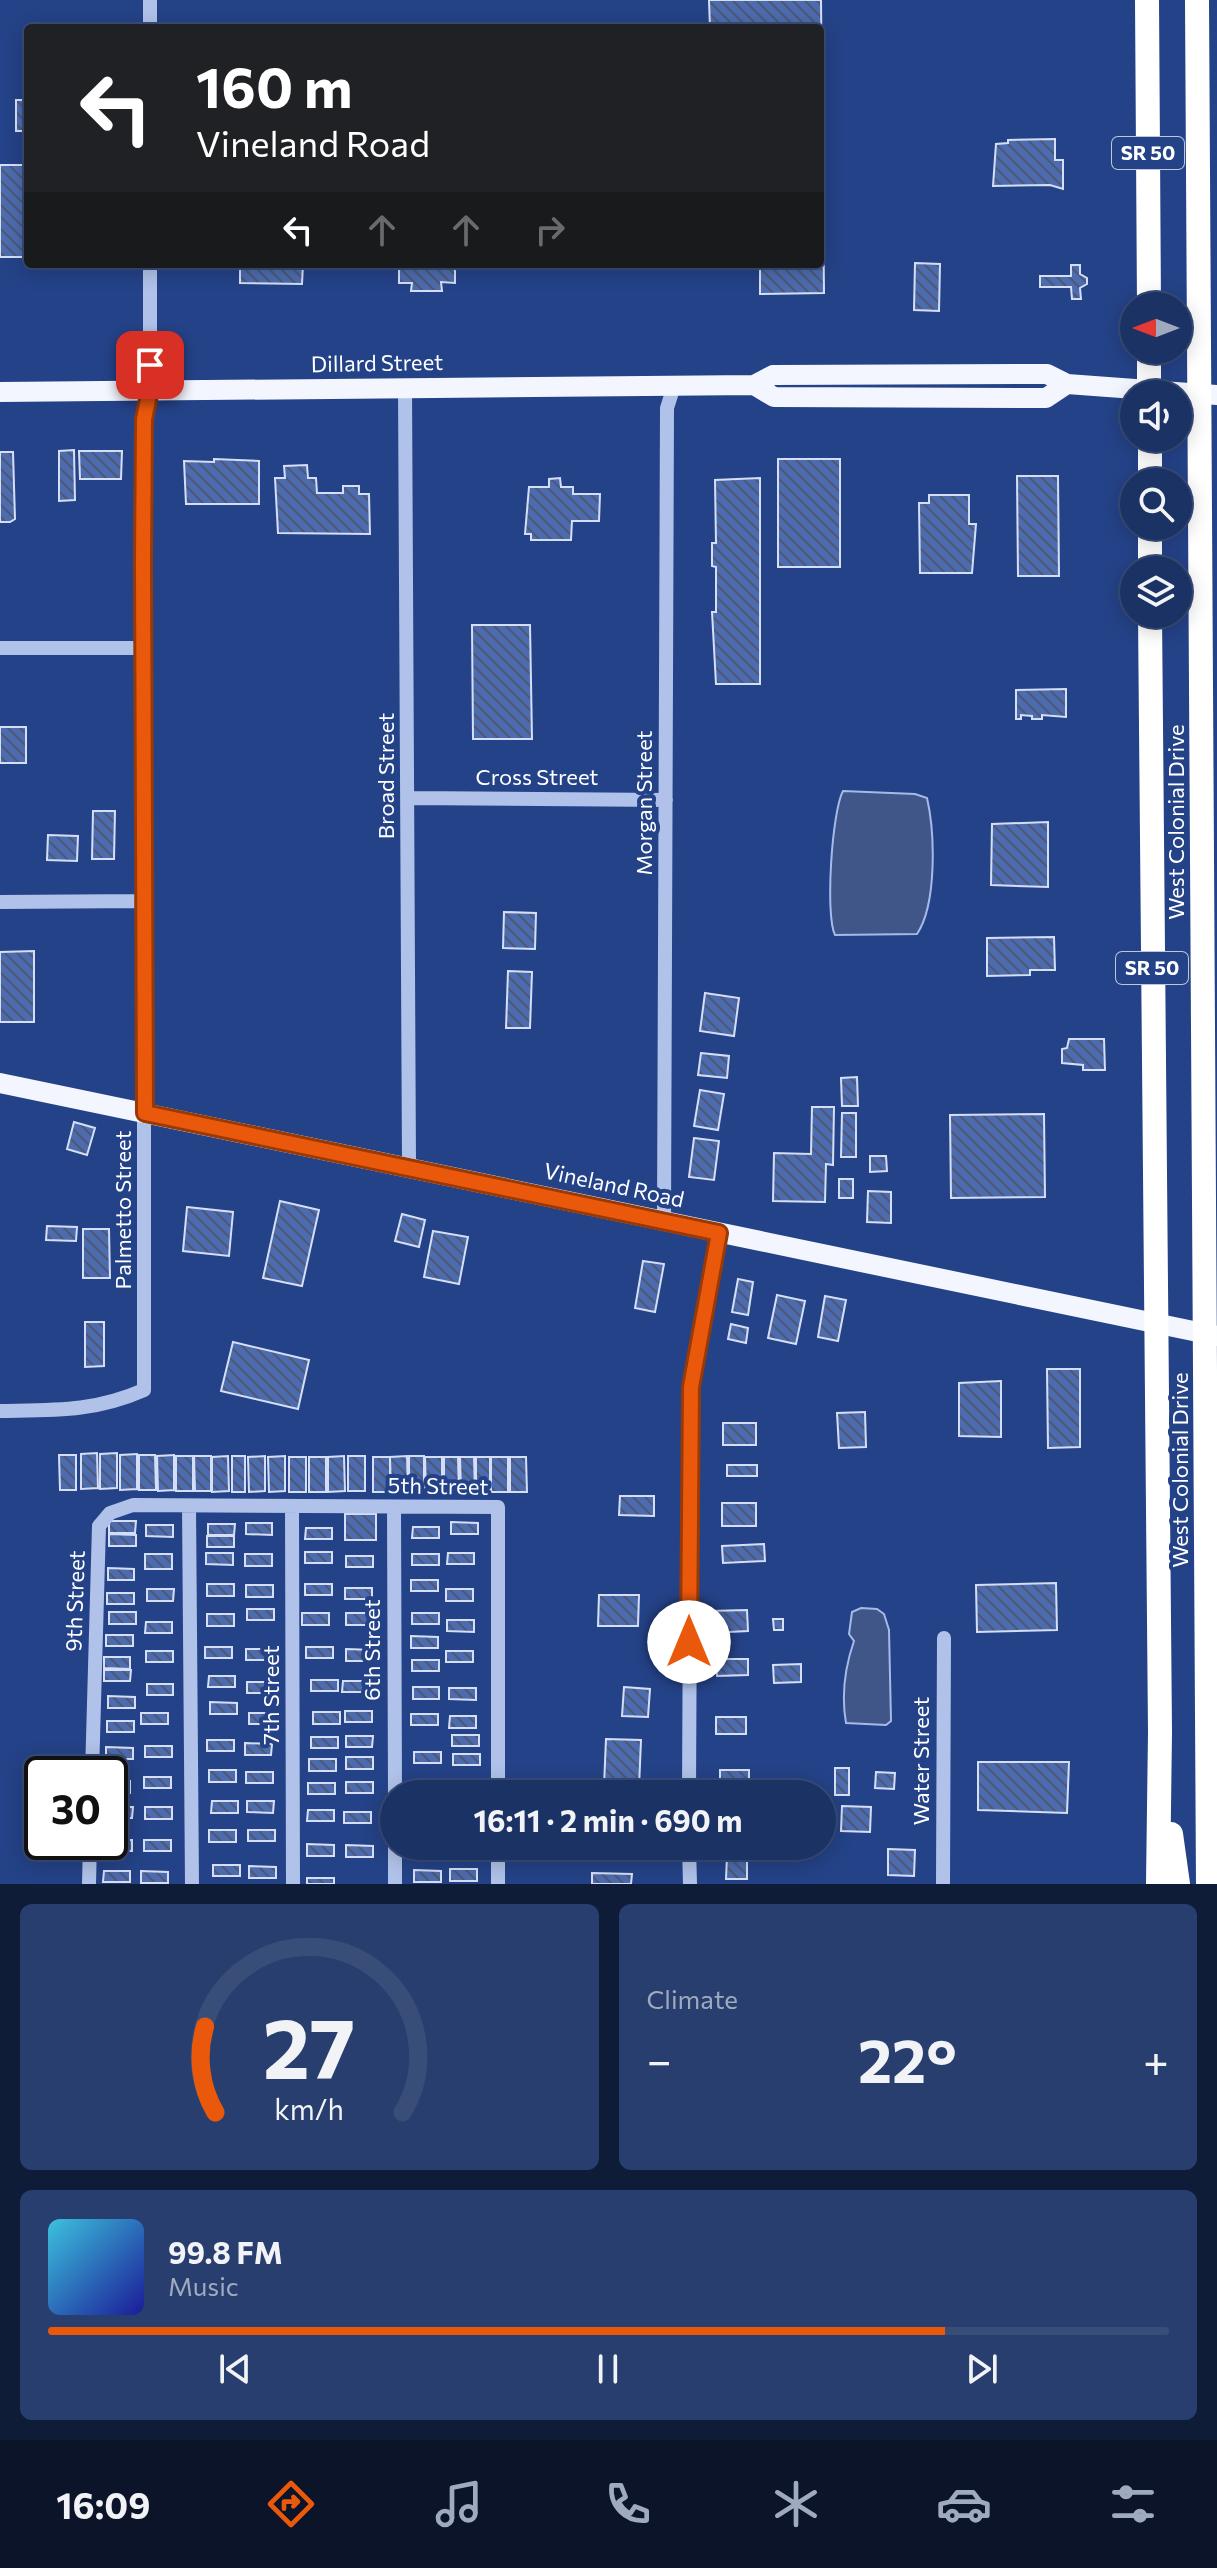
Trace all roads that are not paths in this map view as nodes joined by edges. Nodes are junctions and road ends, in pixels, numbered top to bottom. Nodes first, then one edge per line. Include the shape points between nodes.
1 (150, 0) edge
2 (1147, 0) edge
3 (1197, 0) edge
4 (150, 24) edge
5 (150, 268) edge
6 (1149, 292) edge
7 (674, 386) junction
8 (405, 387) junction
9 (1120, 389) edge
10 (150, 390) junction
11 (0, 392) edge
12 (1208, 394) edge
13 (1150, 628) edge
14 (0, 648) edge
15 (142, 648) junction
16 (409, 798) junction
17 (666, 800) junction
18 (144, 901) junction
19 (0, 902) edge
20 (0, 1083) edge
21 (145, 1113) junction
22 (409, 1165) junction
23 (664, 1221) junction
24 (719, 1233) junction
25 (1154, 1322) junction
26 (1211, 1334) edge
27 (0, 1411) edge
28 (189, 1506) junction
29 (292, 1507) junction
30 (394, 1507) junction
31 (944, 1638) dead end
32 (1160, 1732) junction
33 (93, 1756) edge
34 (395, 1780) edge
35 (498, 1780) edge
36 (689, 1780) edge
37 (90, 1860) edge
38 (395, 1860) edge
39 (498, 1860) edge
40 (689, 1860) edge
41 (89, 1884) edge
42 (192, 1884) edge
43 (293, 1884) edge
44 (395, 1884) edge
45 (498, 1884) edge
46 (690, 1884) edge
47 (943, 1884) edge
48 (1158, 1884) edge
49 (1178, 1884) edge
50 (1208, 1884) edge

1 - 4 street
2 - 6 highway, SR 50
3 - 12 highway, West Colonial Drive / SR 50
5 - 10 street, Palmetto Street
7 - 8 main road, Dillard Street
7 - 9 main road, Dillard Street via 754,385 773,375 956,373 1047,374 1067,384
7 - 17 street, Morgan Street via 667,408
8 - 10 main road, Dillard Street
8 - 16 street, Broad Street
10 - 11 main road, Dillard Street
10 - 15 street, Palmetto Street via 144,419
12 - 26 highway, West Colonial Drive / SR 50
13 - 25 highway, West Colonial Drive / SR 50
14 - 15 street
15 - 18 street, Palmetto Street
16 - 17 street, Cross Street
16 - 22 street, Broad Street
17 - 23 street, Morgan Street
18 - 19 street
18 - 21 street, Palmetto Street
20 - 21 main road, Vineland Road
21 - 22 main road, Vineland Road
21 - 27 street, Palmetto Street via 144,1390 83,1410
22 - 23 main road, Vineland Road
23 - 24 main road, Vineland Road
24 - 25 main road, Vineland Road
24 - 36 street via 691,1387
25 - 26 main road, Vineland Road
25 - 32 highway, West Colonial Drive / SR 50
26 - 50 highway, West Colonial Drive / SR 50
28 - 29 street, 5th Street
28 - 33 street, 9th Street via 133,1505 110,1513 99,1526
28 - 42 street
29 - 30 street, 5th Street
29 - 43 street, 7th Street
30 - 34 street, 6th Street
30 - 35 street, 5th Street via 498,1507
31 - 47 street, Water Street
32 - 48 highway, West Colonial Drive / SR 50
32 - 49 highway
37 - 41 street
38 - 44 street
39 - 45 street
40 - 46 street

